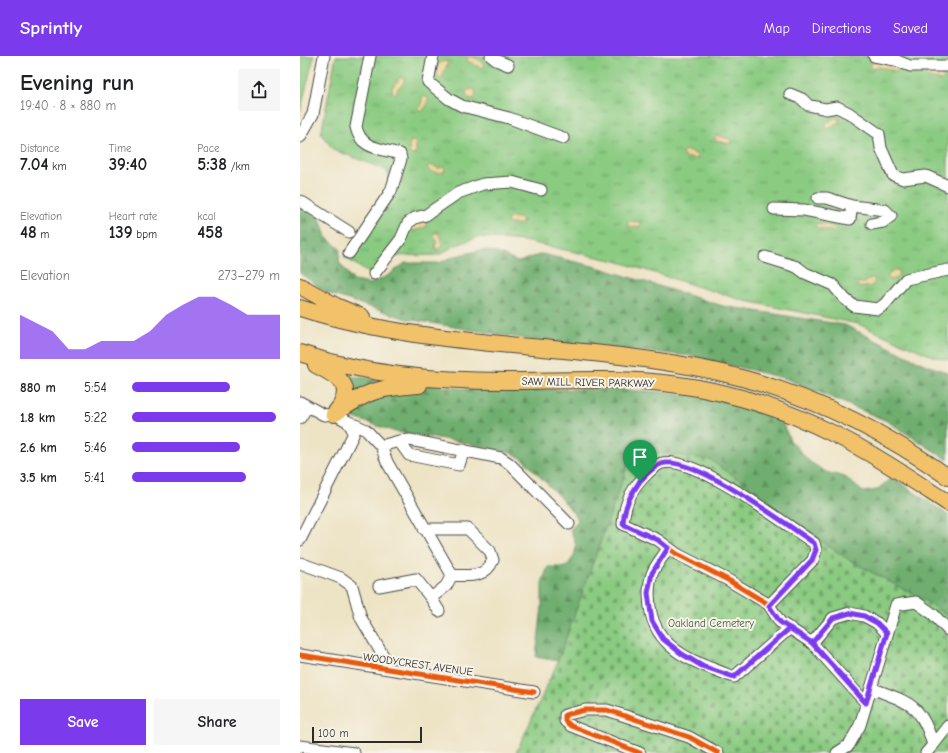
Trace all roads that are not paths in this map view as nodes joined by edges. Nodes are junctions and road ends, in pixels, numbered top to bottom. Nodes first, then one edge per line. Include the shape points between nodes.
1 (324, 56) edge
2 (370, 56) edge
3 (433, 56) edge
4 (491, 56) edge
5 (874, 56) edge
6 (508, 65) dead end
7 (948, 66) edge
8 (790, 94) dead end
9 (300, 137) edge
10 (563, 138) dead end
11 (948, 186) edge
12 (541, 190) dead end
13 (818, 198) dead end
14 (300, 201) edge
15 (852, 206) junction
16 (774, 209) dead end
17 (872, 224) dead end
18 (349, 232) dead end
19 (349, 253) dead end
20 (765, 257) dead end
21 (948, 270) edge
22 (374, 274) dead end
23 (300, 286) edge
24 (300, 308) edge
25 (417, 335) junction
26 (300, 352) edge
27 (300, 356) edge
28 (478, 380) junction
29 (304, 405) edge
30 (300, 418) edge
31 (340, 418) junction
32 (399, 441) junction
33 (381, 446) junction
34 (464, 450) junction
35 (948, 477) edge
36 (948, 503) edge
37 (569, 524) dead end
38 (424, 529) junction
39 (300, 540) edge
40 (668, 548) junction
41 (300, 563) edge
42 (452, 575) junction
43 (379, 586) dead end
44 (431, 598) junction
45 (769, 606) junction
46 (439, 611) dead end
47 (790, 628) junction
48 (948, 630) edge
49 (887, 633) junction
50 (812, 643) junction
51 (300, 655) edge
52 (385, 668) junction
53 (871, 688) junction
54 (534, 692) dead end
55 (866, 703) junction
56 (948, 726) edge
57 (300, 746) edge
58 (930, 749) edge
59 (354, 753) edge
60 (640, 753) edge
61 (718, 753) edge
62 (837, 753) edge

1 - 9 street via 312,114
2 - 19 street via 356,127 358,136 371,147 400,154 401,159 391,191
3 - 10 street via 428,82 448,99 479,112 509,118
4 - 6 street
5 - 7 street via 910,66
8 - 11 street via 808,105 826,109 837,107 873,129 879,134 881,148 893,175 903,179 926,176
12 - 22 street via 512,182 483,184 458,193 426,215 408,222 401,239
13 - 15 street via 827,198
14 - 18 street
15 - 16 street via 850,219 804,210
15 - 17 street via 885,210 891,216 883,222
20 - 21 street via 797,267 834,285 844,299 854,306 872,309 878,309 885,304 906,280
23 - 25 highway via 347,311
24 - 25 highway, SAW MILL RIVER PARKWAY via 365,326
25 - 35 highway, SAW MILL RIVER PARKWAY via 659,362 729,375 779,390 840,414 897,444
26 - 28 highway, SAW MILL RIVER PARKWAY via 346,366 391,374
27 - 31 highway via 336,375 342,382 345,396
28 - 31 highway via 378,389 358,398
28 - 36 highway, SAW MILL RIVER PARKWAY via 639,381 672,384 724,394 775,409 836,435
29 - 30 street
29 - 31 street via 324,415
31 - 33 street via 366,430
31 - 39 street via 352,428 352,438
32 - 33 street
32 - 34 street via 410,440
32 - 34 street via 409,456 459,465
33 - 38 street via 387,462
34 - 37 street via 506,460
38 - 42 street
38 - 42 street via 468,529 490,551 493,560 490,568 481,574
40 - 45 street via 728,580
40 - 45 street via 658,540 623,524 624,509 629,496 640,481 662,463 681,465 733,488 814,543 816,550 812,560
40 - 47 street via 652,573 648,593 652,621 663,639 682,654 702,666 734,677
41 - 52 street via 347,581 352,586 361,618 385,659
42 - 44 street via 446,586
43 - 44 street via 416,580
44 - 46 street
45 - 47 street via 780,622
47 - 50 street
48 - 49 street via 933,614 916,602 896,605
49 - 50 street via 877,623 864,616 850,613 833,618
49 - 53 street
50 - 55 street
51 - 52 street, WOODYCREST AVENUE
52 - 54 street, WOODYCREST AVENUE
53 - 55 street
53 - 58 street via 916,708 928,726
55 - 62 street via 860,725 849,745
56 - 58 street
57 - 59 street
60 - 61 street via 571,726 565,721 566,715 585,710 607,710 689,737

